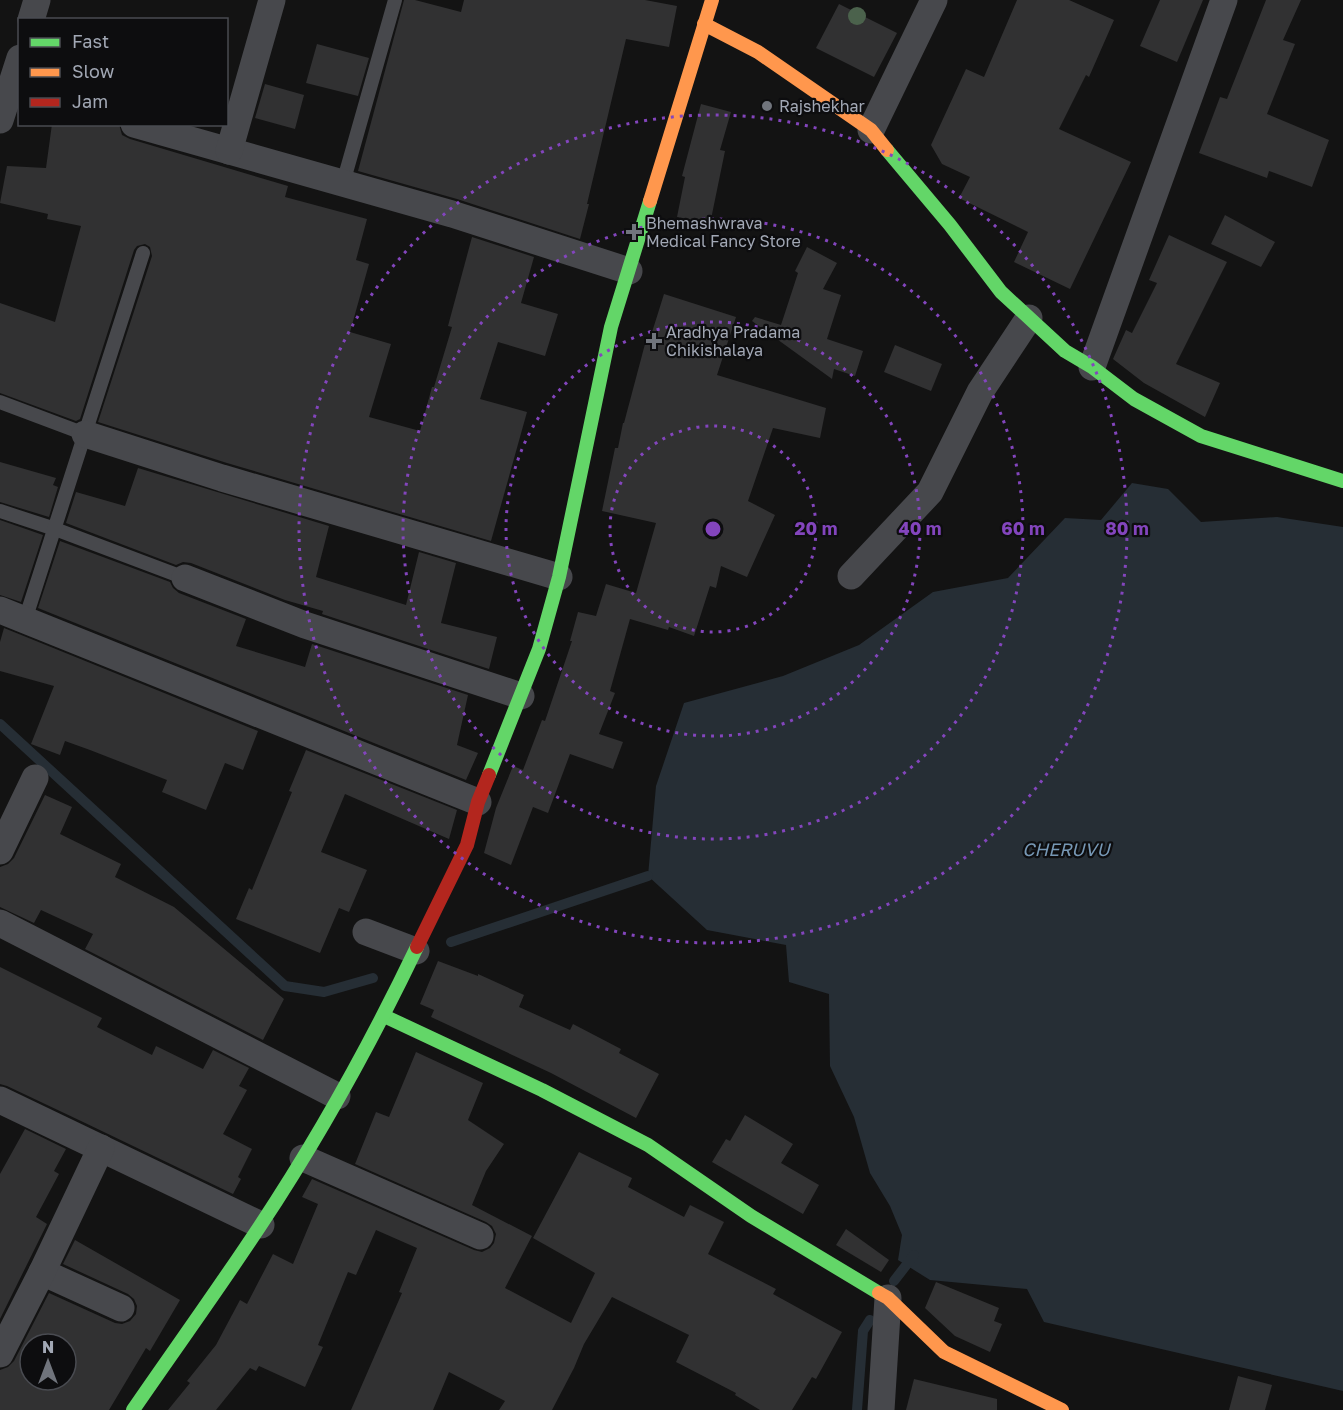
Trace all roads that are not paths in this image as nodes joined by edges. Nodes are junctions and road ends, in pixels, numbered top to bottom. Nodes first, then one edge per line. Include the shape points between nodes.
1 (37, 0) edge
2 (272, 0) edge
3 (394, 0) edge
4 (712, 0) edge
5 (934, 0) edge
6 (1224, 0) edge
7 (32, 18) edge
8 (704, 24) junction
9 (18, 64) edge
10 (10, 90) edge
11 (0, 120) edge
12 (141, 126) edge
13 (871, 130) junction
14 (229, 151) junction
15 (344, 183) junction
16 (143, 253) dead end
17 (629, 271) junction
18 (1029, 318) junction
19 (1092, 367) junction
20 (0, 402) edge
21 (86, 434) junction
22 (1343, 482) edge
23 (0, 512) edge
24 (55, 529) junction
25 (851, 576) dead end
26 (559, 577) junction
27 (185, 578) joint
28 (0, 610) edge
29 (25, 620) junction
30 (521, 696) junction
31 (35, 778) dead end
32 (478, 802) junction
33 (0, 851) edge
34 (0, 923) edge
35 (366, 932) dead end
36 (416, 951) junction
37 (384, 1016) junction
38 (337, 1096) junction
39 (0, 1100) edge
40 (101, 1148) junction
41 (303, 1158) junction
42 (261, 1226) junction
43 (480, 1236) dead end
44 (42, 1272) junction
45 (888, 1298) junction
46 (121, 1308) dead end
47 (0, 1354) edge
48 (133, 1410) edge
49 (881, 1410) edge
50 (1062, 1410) edge

1 - 7 street
2 - 14 street
3 - 15 lane
4 - 8 street
5 - 13 street
6 - 19 street
8 - 13 street via 758,52
8 - 17 street
9 - 10 street
10 - 11 street
12 - 14 street
13 - 18 street via 1001,292
14 - 15 street
15 - 17 street
16 - 21 lane
17 - 26 street via 611,327
18 - 19 street via 1065,351
18 - 25 street via 980,392 930,492
19 - 22 street via 1134,399 1201,436
20 - 21 lane
21 - 24 lane
21 - 26 street
23 - 24 lane
24 - 27 lane
24 - 29 lane
26 - 30 street
27 - 30 street via 305,625
28 - 29 street
29 - 32 street
30 - 32 street
31 - 33 street
32 - 36 street via 467,845
34 - 38 street
35 - 36 street
36 - 37 street
37 - 38 street
37 - 45 street via 648,1145 751,1216
38 - 41 street
39 - 40 street
40 - 42 street
40 - 44 street
41 - 42 street
41 - 43 street
42 - 48 street
44 - 46 street
44 - 47 street
45 - 49 street
45 - 50 street via 944,1352

